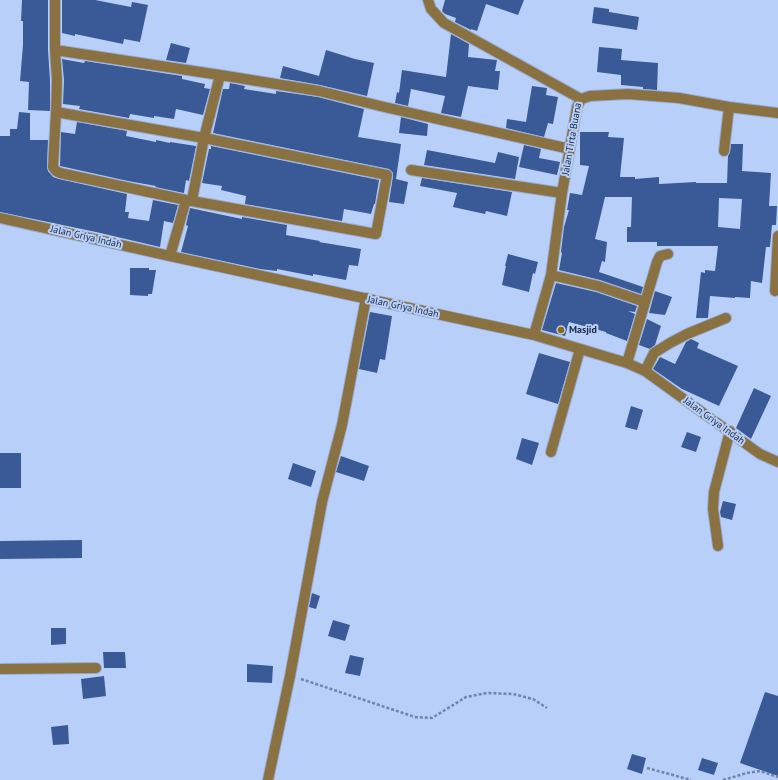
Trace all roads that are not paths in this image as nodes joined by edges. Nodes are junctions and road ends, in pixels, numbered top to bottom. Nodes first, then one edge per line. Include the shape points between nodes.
1 (55, 0) edge
2 (428, 0) edge
3 (55, 50) junction
4 (220, 75) junction
5 (581, 99) junction
6 (729, 107) junction
7 (56, 112) junction
8 (778, 114) edge
9 (204, 138) junction
10 (570, 148) junction
11 (724, 151) dead end
12 (411, 170) dead end
13 (562, 193) junction
14 (189, 200) junction
15 (0, 218) edge
16 (778, 236) edge
17 (668, 254) dead end
18 (170, 256) junction
19 (551, 275) junction
20 (778, 288) edge
21 (366, 298) junction
22 (644, 302) junction
23 (726, 318) dead end
24 (534, 335) junction
25 (580, 349) junction
26 (627, 363) junction
27 (646, 371) junction
28 (730, 432) junction
29 (551, 452) dead end
30 (778, 462) edge
31 (718, 546) dead end
32 (96, 668) dead end
33 (0, 669) edge
34 (268, 780) edge

1 - 3 street
2 - 5 street, Jalan Tirta Buana via 431,9 444,23
3 - 4 street
3 - 7 street
4 - 9 street
4 - 10 street via 319,91
5 - 6 street via 590,96 628,94 679,98
5 - 10 street, Jalan Tirta Buana via 577,107
6 - 8 street
6 - 11 street
7 - 9 street
7 - 14 street via 54,167 60,174
9 - 14 street
9 - 14 street via 387,175 376,234
10 - 13 street, Jalan Tirta Buana
12 - 13 street
13 - 19 street, Jalan Tirta Buana
14 - 18 street
15 - 18 street, Jalan Griya Indah
16 - 20 street via 775,291
17 - 22 street via 660,256 656,262
18 - 21 street, Jalan Griya Indah
19 - 22 street via 598,286
19 - 24 street, Jalan Tirta Buana
21 - 24 street, Jalan Griya Indah
21 - 34 street via 342,425 322,502
22 - 26 street
23 - 27 street via 688,334 654,353
24 - 25 street, Jalan Griya Indah
25 - 26 street, Jalan Griya Indah
25 - 29 street
26 - 27 street, Jalan Griya Indah
27 - 28 street, Jalan Griya Indah
28 - 30 street, Jalan Griya Indah via 760,454
28 - 31 street via 714,492 713,509
32 - 33 street

